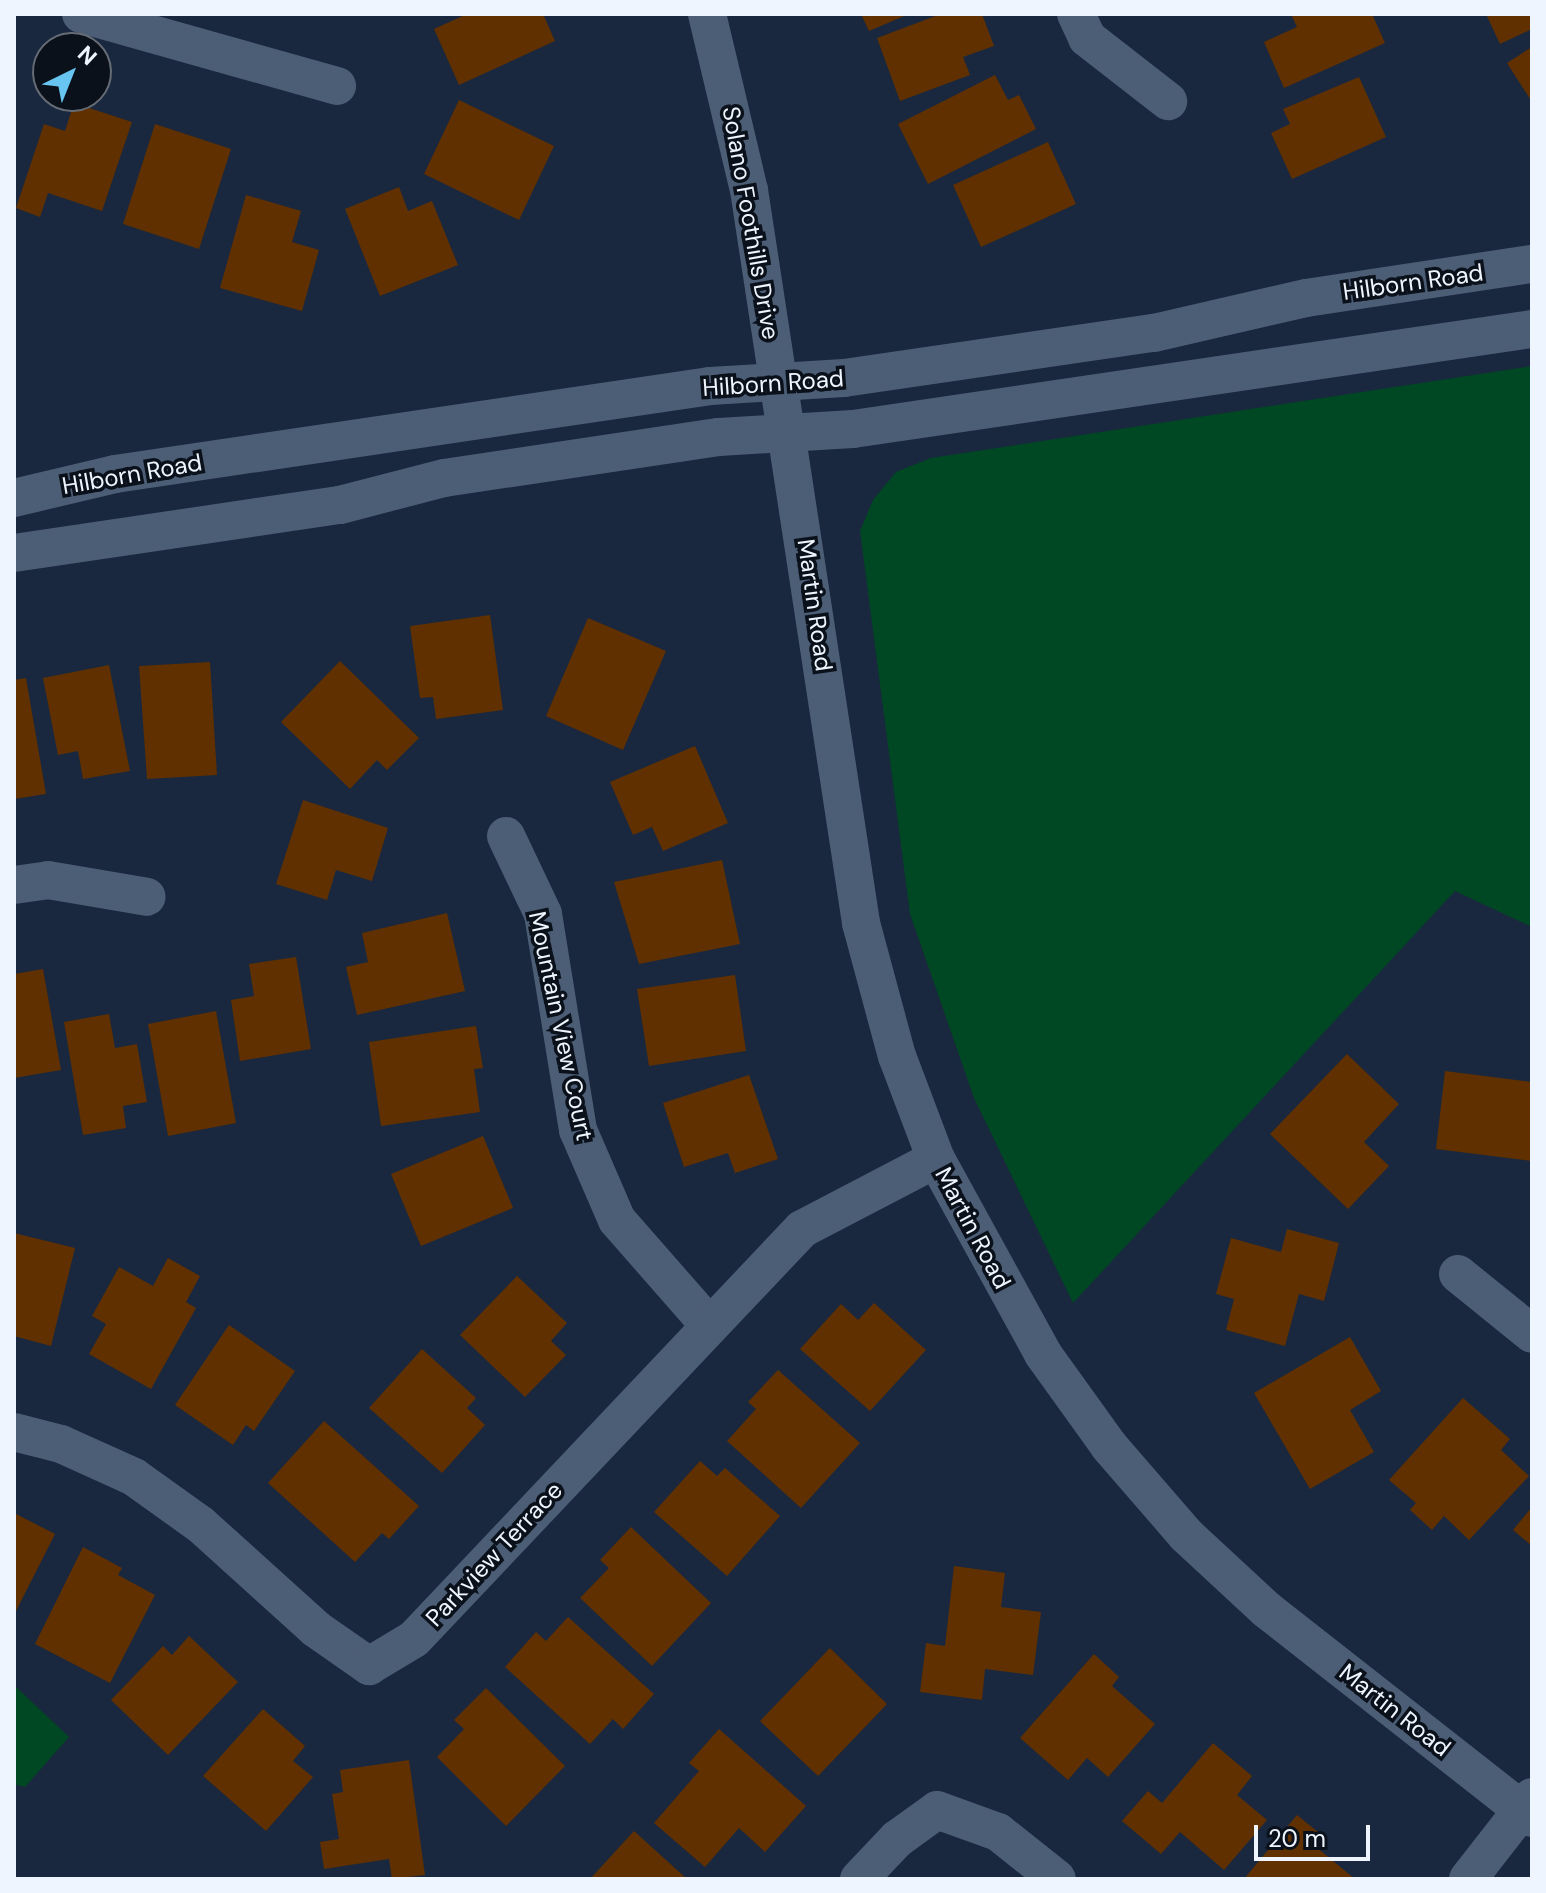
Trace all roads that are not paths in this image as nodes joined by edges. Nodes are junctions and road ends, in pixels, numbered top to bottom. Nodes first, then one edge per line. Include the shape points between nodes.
1 (81, 14) edge
2 (707, 14) edge
3 (1076, 14) edge
4 (135, 20) edge
5 (337, 86) dead end
6 (1168, 101) dead end
7 (1532, 264) edge
8 (1532, 329) edge
9 (780, 382) junction
10 (788, 433) junction
11 (14, 498) edge
12 (14, 553) edge
13 (506, 836) dead end
14 (14, 885) edge
15 (147, 897) dead end
16 (936, 1159) junction
17 (1458, 1274) dead end
18 (709, 1325) junction
19 (1532, 1334) edge
20 (14, 1432) edge
21 (1529, 1808) edge
22 (859, 1879) edge
23 (1057, 1879) edge
24 (1468, 1879) edge

1 - 4 street
2 - 9 street, Solano Foothills Drive via 749,190
3 - 6 street via 1087,38
4 - 5 street
7 - 9 street, Hilborn Road via 1306,298 1154,333 844,378
8 - 10 street via 1015,406
9 - 10 street, Solano Foothills Drive
9 - 11 street, Hilborn Road via 710,386 297,446 115,474
10 - 12 street via 719,437 459,476 340,505
10 - 16 street, Martin Road via 861,923 897,1056
13 - 18 street, Mountain View Court via 543,914 578,1130 617,1220
14 - 15 street via 48,880
16 - 18 street, Parkview Terrace via 802,1229
16 - 21 street, Martin Road via 1043,1354 1109,1446 1186,1535 1267,1610
17 - 19 street
18 - 20 street, Parkview Terrace via 414,1639 369,1666 316,1629 201,1525 134,1477 61,1444
21 - 24 street
22 - 23 street via 897,1839 937,1810 998,1832

